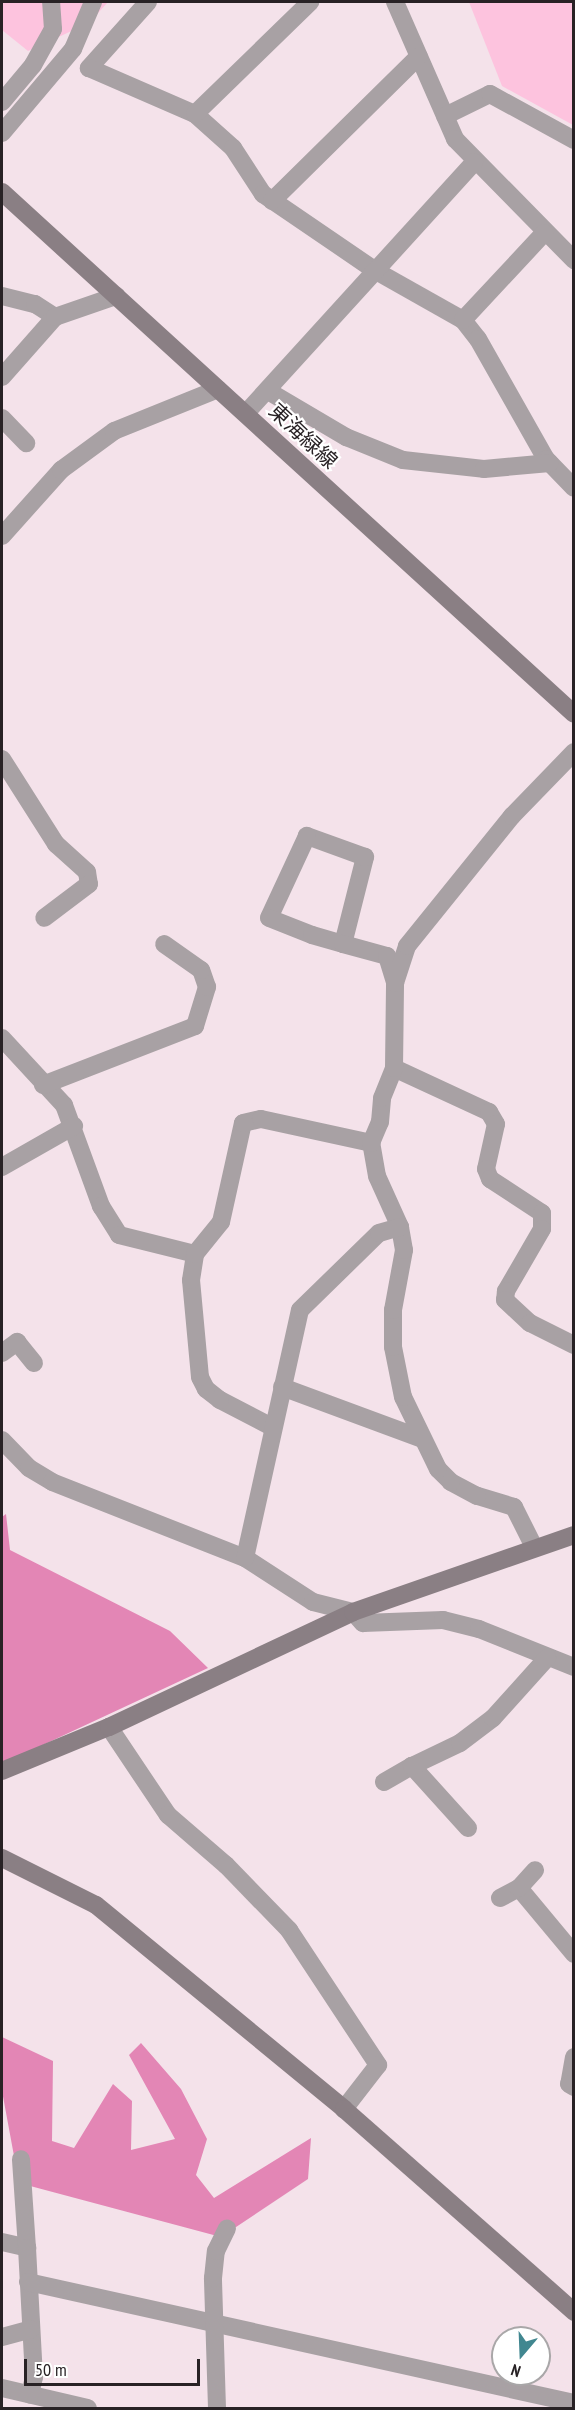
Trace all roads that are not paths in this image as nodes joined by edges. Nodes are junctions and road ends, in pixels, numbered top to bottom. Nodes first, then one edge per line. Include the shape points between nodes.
1 (51, 2) edge
2 (93, 2) edge
3 (148, 2) edge
4 (310, 2) edge
5 (395, 2) edge
6 (419, 56) junction
7 (2, 102) edge
8 (195, 114) junction
9 (445, 116) junction
10 (2, 133) edge
11 (573, 140) edge
12 (474, 162) junction
13 (2, 192) edge
14 (272, 201) junction
15 (544, 233) junction
16 (572, 253) edge
17 (376, 271) junction
18 (2, 296) edge
19 (116, 296) junction
20 (55, 317) junction
21 (463, 320) junction
22 (2, 377) edge
23 (218, 389) junction
24 (268, 391) junction
25 (246, 413) junction
26 (2, 418) edge
27 (26, 443) dead end
28 (550, 463) junction
29 (573, 488) edge
30 (2, 537) edge
31 (573, 714) edge
32 (573, 752) edge
33 (2, 759) edge
34 (44, 918) dead end
35 (164, 944) dead end
36 (343, 944) junction
37 (395, 983) junction
38 (2, 1038) edge
39 (394, 1068) junction
40 (43, 1084) junction
41 (74, 1126) junction
42 (371, 1143) junction
43 (2, 1167) edge
44 (400, 1227) junction
45 (195, 1254) junction
46 (573, 1345) edge
47 (2, 1353) edge
48 (34, 1363) dead end
49 (282, 1387) junction
50 (272, 1427) junction
51 (420, 1438) junction
52 (2, 1440) edge
53 (573, 1535) edge
54 (534, 1547) junction
55 (245, 1558) junction
56 (353, 1612) junction
57 (547, 1658) junction
58 (573, 1667) edge
59 (109, 1726) junction
60 (412, 1766) junction
61 (2, 1771) edge
62 (384, 1782) dead end
63 (468, 1828) dead end
64 (2, 1858) edge
65 (535, 1870) dead end
66 (519, 1888) junction
67 (500, 1899) dead end
68 (573, 1954) edge
69 (573, 2057) edge
70 (573, 2087) edge
71 (344, 2109) junction
72 (21, 2159) dead end
73 (227, 2228) dead end
74 (2, 2242) edge
75 (27, 2248) junction
76 (28, 2282) junction
77 (572, 2307) edge
78 (213, 2323) junction
79 (31, 2329) junction
80 (2, 2337) edge
81 (2, 2388) edge
82 (30, 2395) junction
83 (573, 2403) edge
84 (88, 2409) edge
85 (217, 2409) edge

1 - 7 street via 53,29 33,65
2 - 10 street via 72,49
3 - 8 street via 89,68
4 - 8 street
5 - 6 street
6 - 9 street
6 - 14 street
8 - 14 street via 233,148 263,194
9 - 11 street via 490,94
9 - 12 street via 455,139
12 - 15 street
12 - 17 street
13 - 19 street, 東海緑線
14 - 17 street
15 - 16 street
15 - 21 street
17 - 21 street
17 - 24 street
18 - 20 street via 35,304
19 - 20 street
19 - 23 street, 東海緑線
20 - 22 street
21 - 28 street
23 - 25 street, 東海緑線
23 - 30 street via 114,431 61,470
24 - 25 street
24 - 28 street via 346,437 403,460 484,469
25 - 31 street, 東海緑線
26 - 27 street
28 - 29 street
32 - 37 street via 512,816 407,946
33 - 34 street via 56,844 87,872 89,884
35 - 40 street via 201,970 207,987 195,1026
36 - 36 street via 269,918 307,836 365,857
36 - 37 street via 387,956
37 - 39 street
38 - 40 street
39 - 42 street
39 - 46 street via 489,1112 496,1124 486,1168 490,1179 542,1213 542,1229 506,1291 506,1300 530,1323
40 - 41 street via 64,1105
41 - 43 street
41 - 45 street via 101,1206 119,1235
42 - 44 street via 377,1176
42 - 45 street via 261,1119 243,1123 221,1222
44 - 49 street via 379,1233 300,1310
44 - 51 street via 404,1250 393,1310 393,1347 403,1397
45 - 50 street via 191,1280 200,1377 206,1389 220,1400
47 - 48 street via 17,1342
49 - 50 street
49 - 51 street
50 - 55 street
51 - 54 street via 438,1469 451,1482 514,1507
52 - 55 street via 28,1468 52,1482
53 - 54 street
54 - 56 street
55 - 56 street via 313,1602
56 - 57 street via 363,1623 416,1618 452,1622 516,1642
56 - 59 street
57 - 58 street
57 - 60 street via 493,1718 460,1743
59 - 61 street
59 - 71 street via 168,1815 226,1865 289,1930 378,2065
60 - 62 street
60 - 63 street
64 - 71 street via 96,1905
65 - 66 street
66 - 67 street
66 - 68 street
69 - 70 street via 569,2084
71 - 77 street
72 - 75 street
73 - 78 street via 216,2251
74 - 75 street
75 - 76 street
76 - 78 street
76 - 79 street
78 - 83 street
78 - 85 street via 218,2344
79 - 80 street
79 - 82 street via 34,2377
81 - 82 street
82 - 84 street

